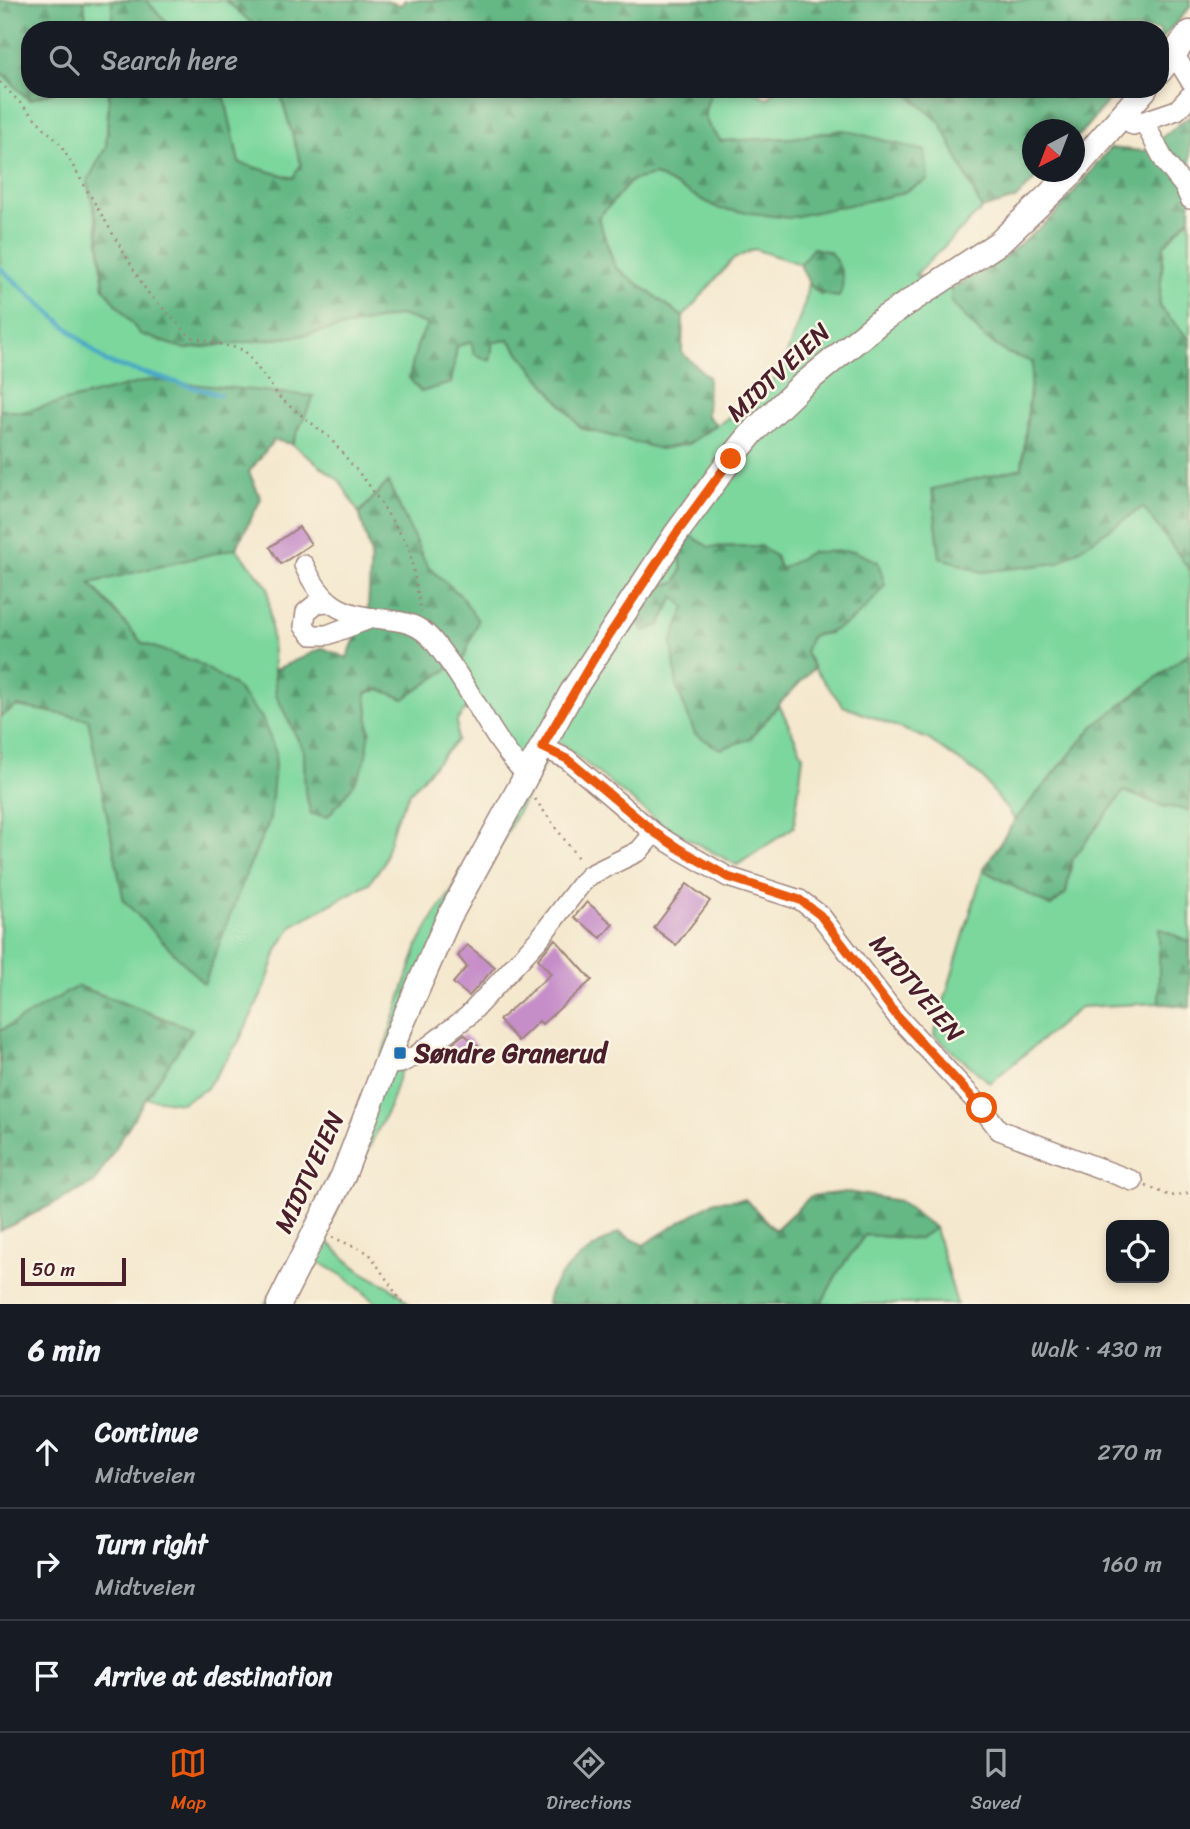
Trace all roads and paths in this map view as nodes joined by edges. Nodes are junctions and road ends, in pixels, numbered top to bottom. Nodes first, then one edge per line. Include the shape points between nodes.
1 (1190, 33) edge
2 (1169, 60) edge
3 (1169, 64) edge
4 (1190, 80) edge
5 (0, 82) edge
6 (1190, 96) edge
7 (1137, 98) edge
8 (1144, 122) junction
9 (1112, 128) junction
10 (1085, 159) edge
11 (1063, 182) edge
12 (1190, 200) edge
13 (304, 565) dead end
14 (328, 603) junction
15 (372, 618) junction
16 (425, 632) junction
17 (542, 747) junction
18 (524, 778) junction
19 (654, 832) junction
20 (590, 876) junction
21 (387, 1062) junction
22 (1133, 1181) joint
23 (1190, 1194) edge
24 (316, 1230) junction
25 (279, 1304) edge
26 (403, 1304) edge

1 - 2 main road
3 - 4 lane
5 - 16 path via 60,144 147,292 191,337 244,350 281,399 329,437 369,485 409,547
6 - 8 lane via 1177,110
7 - 9 main road, MIDTVEIEN
8 - 9 lane
8 - 12 lane
9 - 10 main road, MIDTVEIEN
11 - 17 main road, MIDTVEIEN via 1000,242 883,319 828,362 754,432 676,534 572,692
13 - 14 lane
14 - 15 lane
14 - 15 lane via 317,603 306,612 304,626 312,635 327,635
15 - 16 lane via 402,621
16 - 18 lane
17 - 18 main road, MIDTVEIEN
17 - 19 lane, MIDTVEIEN via 567,759
18 - 20 path
18 - 21 main road, MIDTVEIEN via 449,917
19 - 20 lane via 639,851
19 - 22 lane, MIDTVEIEN via 728,877 800,900 820,915 897,1016 999,1130
20 - 21 lane via 468,1016 409,1059
21 - 24 main road, MIDTVEIEN via 344,1176
22 - 23 path via 1171,1196
24 - 25 main road, MIDTVEIEN
24 - 26 path via 369,1253

